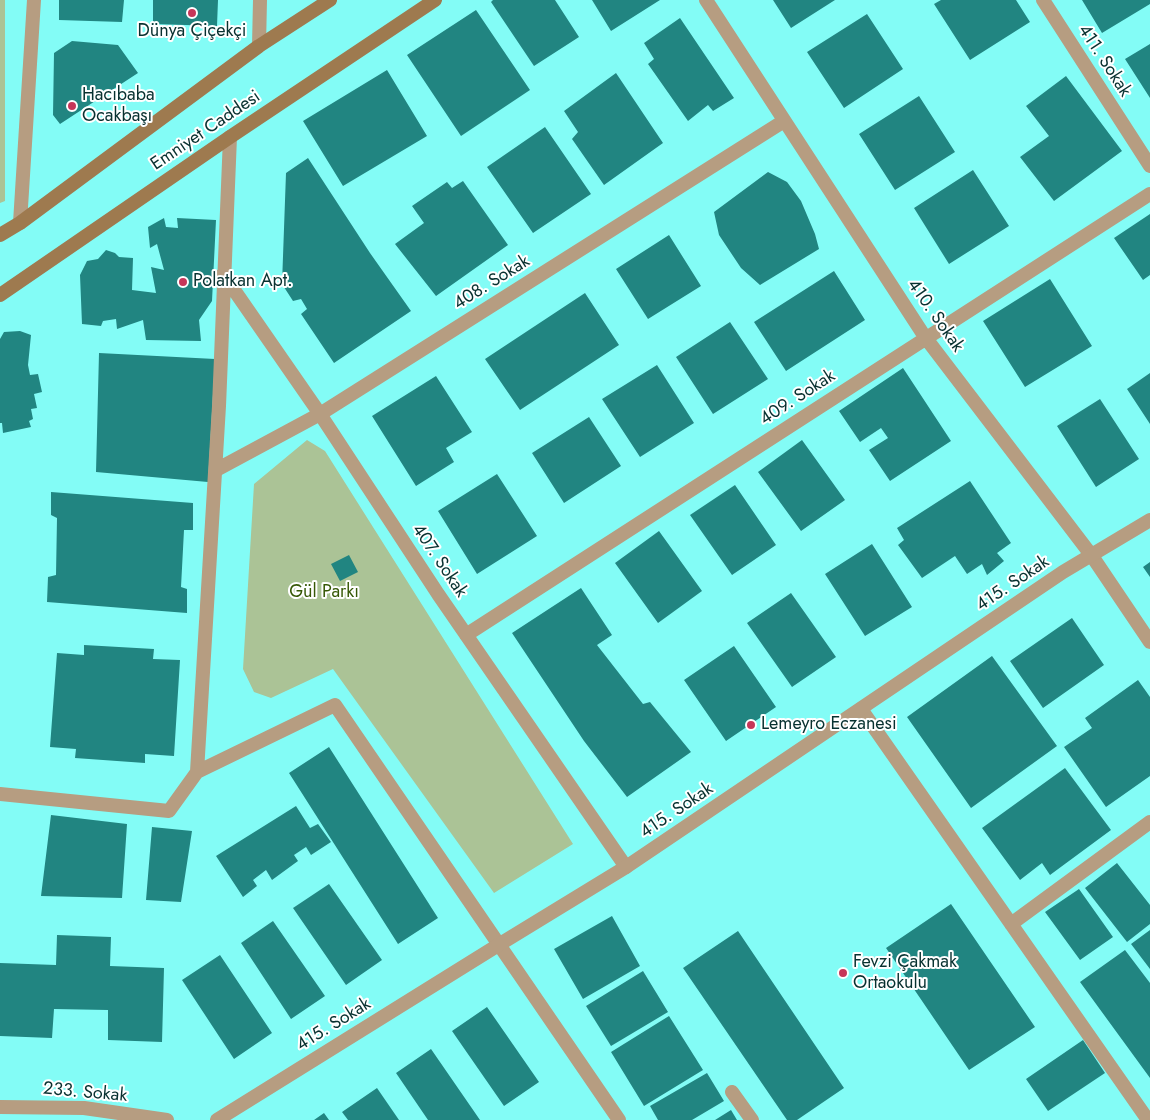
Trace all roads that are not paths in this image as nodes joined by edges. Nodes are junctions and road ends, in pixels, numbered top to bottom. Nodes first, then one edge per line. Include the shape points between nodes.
1 (34, 0) edge
2 (260, 0) edge
3 (330, 0) edge
4 (435, 0) edge
5 (706, 0) edge
6 (1043, 0) edge
7 (259, 46) junction
8 (784, 121) junction
9 (230, 137) junction
10 (1150, 166) edge
11 (1150, 194) edge
12 (20, 223) junction
13 (0, 235) edge
14 (223, 274) junction
15 (0, 295) edge
16 (926, 338) junction
17 (320, 414) junction
18 (216, 470) junction
19 (1150, 520) edge
20 (1092, 556) junction
21 (466, 635) junction
22 (1150, 642) edge
23 (861, 709) junction
24 (197, 772) junction
25 (0, 794) edge
26 (1148, 826) edge
27 (626, 867) junction
28 (1012, 924) junction
29 (500, 944) junction
30 (732, 1092) dead end
31 (0, 1107) edge
32 (167, 1120) edge
33 (217, 1120) edge
34 (620, 1120) edge
35 (752, 1120) edge
36 (1148, 1120) edge

1 - 12 street
2 - 7 street
3 - 7 main road, Emniyet Caddesi
4 - 9 main road, Emniyet Caddesi
5 - 8 street, 410. Sokak
6 - 10 street, 411. Sokak
7 - 12 main road, Emniyet Caddesi
8 - 16 street, 410. Sokak
8 - 17 street, 408. Sokak
9 - 14 street
9 - 15 main road, Emniyet Caddesi
11 - 16 street, 409. Sokak
12 - 13 main road, Emniyet Caddesi
14 - 17 street, 407. Sokak
14 - 18 street
16 - 20 street, 410. Sokak
16 - 21 street, 409. Sokak
17 - 18 street, 408. Sokak
17 - 21 street, 407. Sokak
18 - 24 street
19 - 20 street, 415. Sokak
20 - 22 street, 410. Sokak
20 - 23 street, 415. Sokak
21 - 27 street, 407. Sokak
23 - 27 street, 415. Sokak
23 - 28 street
24 - 25 street via 169,811
24 - 29 street via 335,705
26 - 28 street
27 - 29 street, 415. Sokak
28 - 36 street
29 - 33 street, 415. Sokak
29 - 34 street
30 - 35 street
31 - 32 street, 233. Sokak via 84,1108

